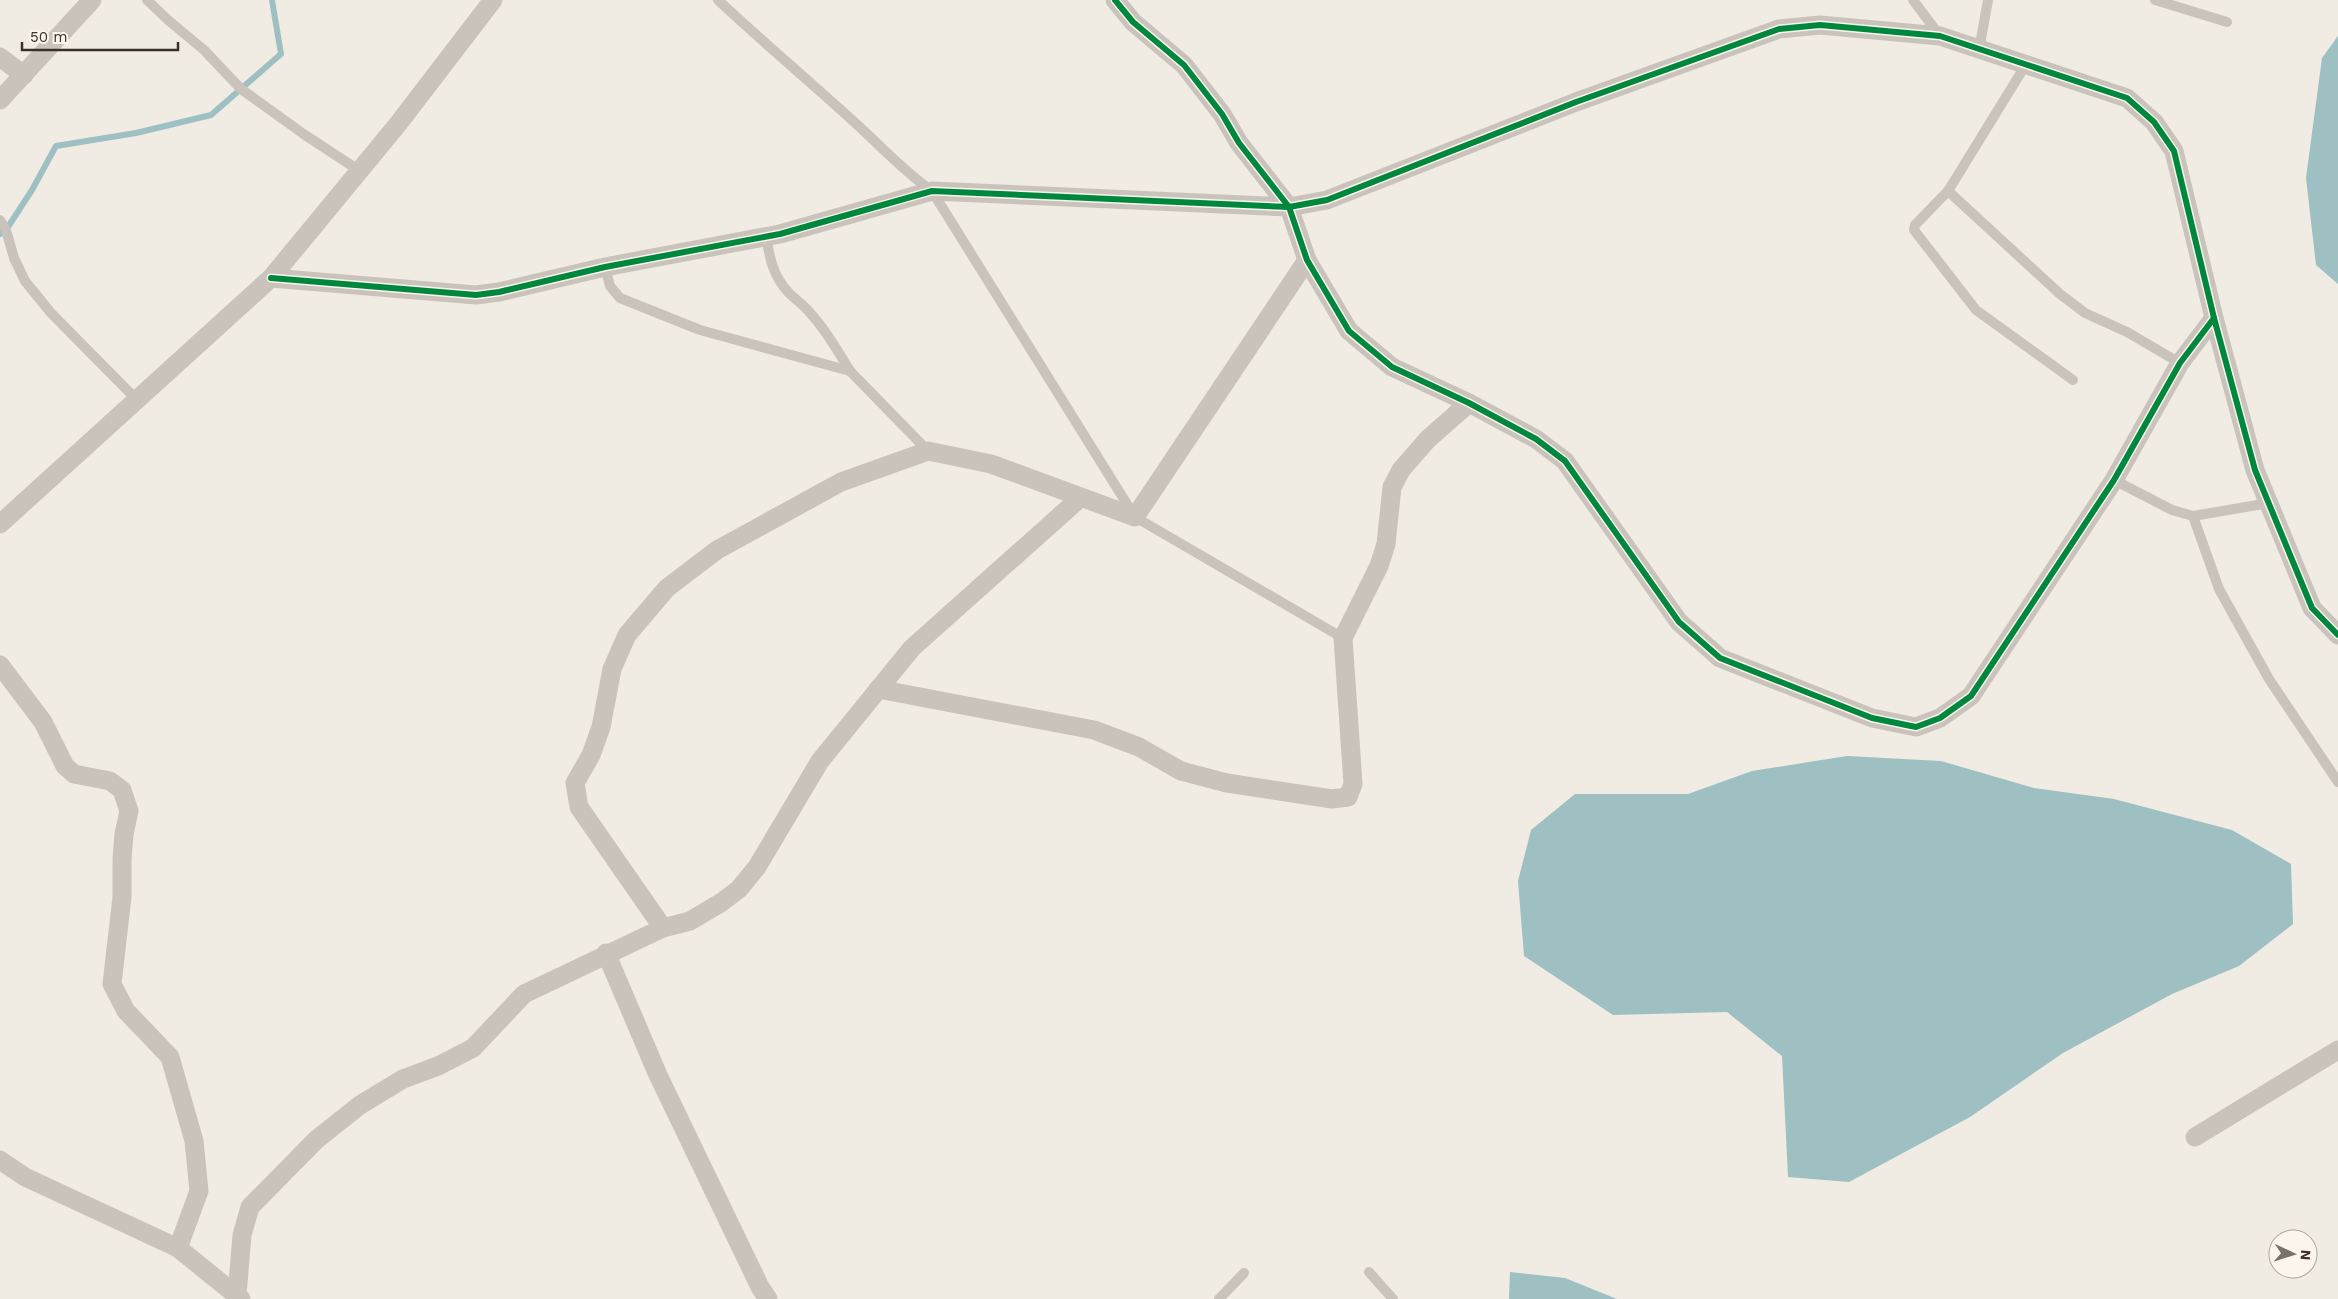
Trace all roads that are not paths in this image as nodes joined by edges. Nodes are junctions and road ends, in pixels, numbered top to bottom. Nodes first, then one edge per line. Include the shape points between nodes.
1 (92, 0) edge
2 (147, 0) edge
3 (493, 0) edge
4 (718, 0) edge
5 (1115, 0) edge
6 (1913, 0) edge
7 (1988, 0) edge
8 (2154, 0) edge
9 (2227, 22) dead end
10 (1940, 36) junction
11 (1979, 50) junction
12 (0, 57) edge
13 (2025, 66) junction
14 (24, 75) junction
15 (0, 100) edge
16 (360, 171) junction
17 (932, 191) junction
18 (1948, 191) junction
19 (1289, 207) junction
20 (0, 220) edge
21 (766, 237) junction
22 (1307, 260) junction
23 (605, 267) junction
24 (271, 278) junction
25 (2214, 318) junction
26 (2180, 362) junction
27 (850, 371) junction
28 (2074, 380) dead end
29 (137, 400) junction
30 (1469, 403) junction
31 (928, 452) junction
32 (2114, 480) junction
33 (1080, 498) junction
34 (2269, 503) junction
35 (2193, 516) junction
36 (1135, 518) junction
37 (0, 524) edge
38 (2338, 635) edge
39 (1342, 638) junction
40 (0, 665) edge
41 (878, 689) junction
42 (2338, 782) edge
43 (663, 928) junction
44 (606, 953) junction
45 (2338, 1050) edge
46 (2195, 1137) dead end
47 (0, 1160) edge
48 (178, 1248) junction
49 (1369, 1272) dead end
50 (1244, 1273) dead end
51 (239, 1297) edge
52 (768, 1299) edge
53 (1219, 1299) edge
54 (1393, 1299) edge

1 - 14 street
2 - 16 lane via 204,50 241,89
3 - 16 street
4 - 17 lane via 853,120 899,166
5 - 19 street via 1132,22 1184,65 1222,114 1239,144
6 - 10 lane
7 - 11 lane
8 - 9 lane
10 - 11 street
10 - 19 street via 1820,25 1779,29 1576,102 1326,200
11 - 13 street
12 - 14 street
13 - 18 lane
13 - 25 street via 2127,98 2154,122 2174,151
14 - 15 street
16 - 24 street
17 - 19 street
17 - 21 street
17 - 36 lane
18 - 26 lane via 2060,294 2079,308
18 - 28 lane via 1915,225 1914,230 1976,310
19 - 22 street
20 - 29 lane via 25,281 51,313
21 - 23 street
21 - 27 lane via 771,266 778,279 816,320
22 - 30 street via 1349,331 1392,367
22 - 36 street
23 - 24 street via 499,292 476,294
23 - 27 lane via 610,286 620,298 700,330
24 - 29 street
25 - 26 street
25 - 34 street via 2255,470
26 - 32 street
27 - 31 lane
29 - 37 street
30 - 32 street via 1536,439 1565,461 1679,622 1720,658 1872,718 1916,727 1940,718 1971,696
30 - 39 street via 1428,439 1401,470 1392,487 1386,544 1379,566
31 - 33 street via 991,464
31 - 43 street via 841,482 717,550 667,588 627,635 612,669 592,755 575,783 576,796 579,807
32 - 35 lane via 2172,510
33 - 36 street
33 - 41 street via 912,648
34 - 35 lane
34 - 38 street via 2312,608
35 - 42 lane via 2224,597 2269,679
36 - 39 lane
39 - 41 street via 1353,784 1348,797 1332,799 1227,783 1180,771 1139,747 1094,730
40 - 48 street via 43,722 65,766 74,774 110,781 122,790 129,812 112,984 126,1011 170,1057 194,1141 199,1191
41 - 43 street via 820,761 757,867 739,889 690,921
43 - 44 street
44 - 51 street via 524,994 473,1048 403,1079 360,1106 316,1140 250,1207 242,1235
44 - 52 street via 658,1076
45 - 46 street
47 - 48 street via 25,1177
48 - 51 street
49 - 54 lane
50 - 53 lane

